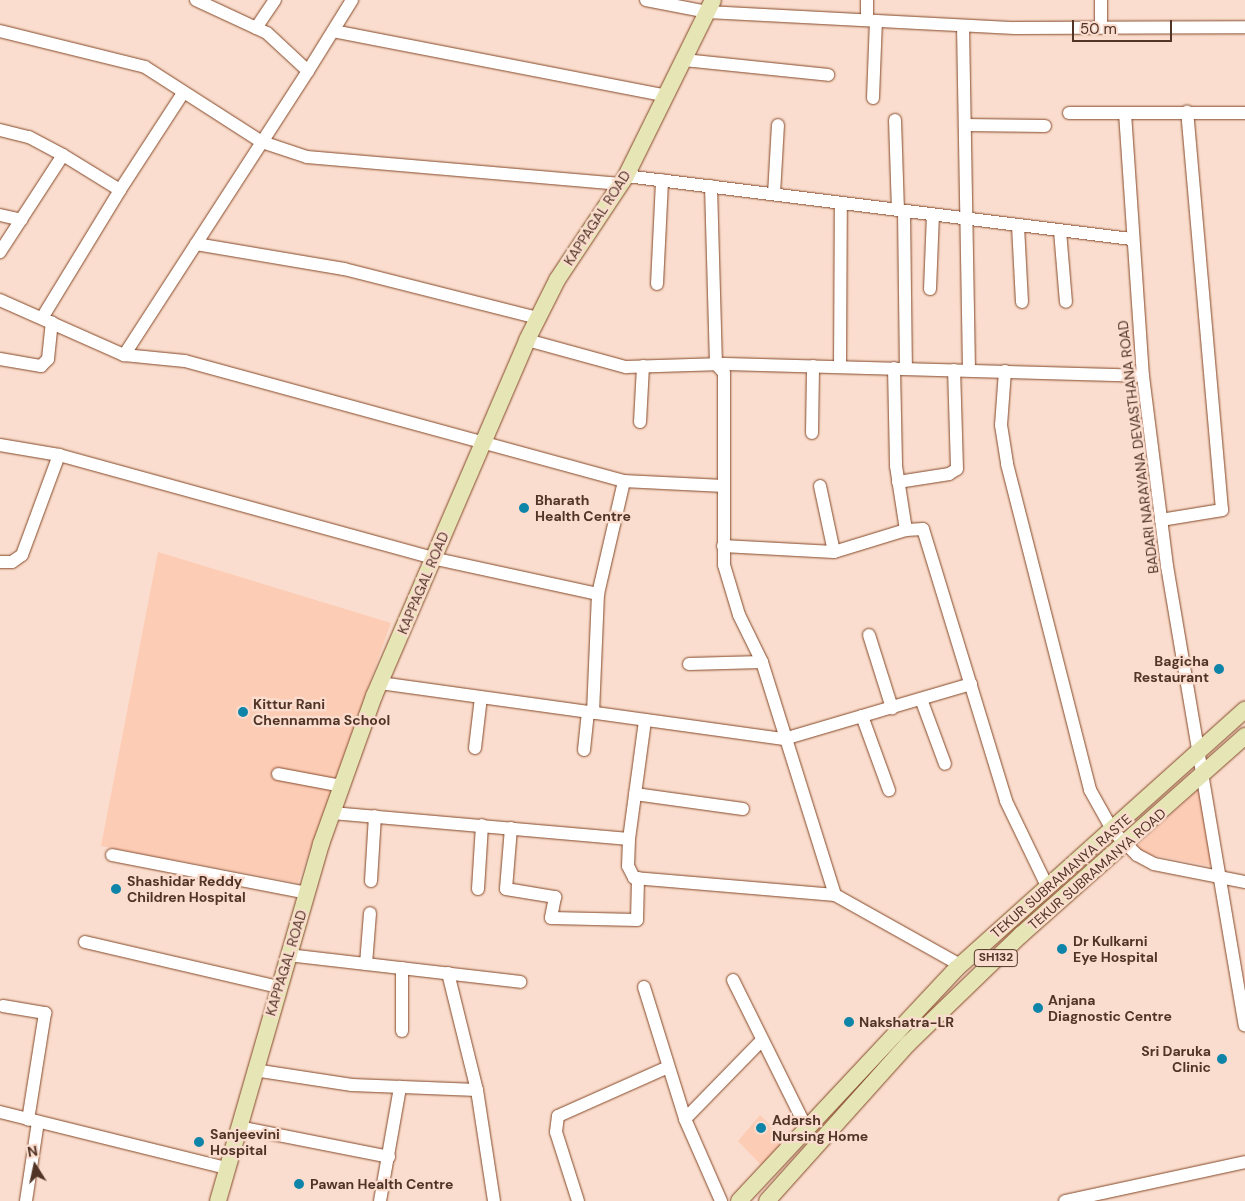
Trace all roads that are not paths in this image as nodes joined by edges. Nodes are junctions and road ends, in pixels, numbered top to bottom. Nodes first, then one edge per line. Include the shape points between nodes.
1 (196, 0) edge
2 (275, 0) edge
3 (352, 0) edge
4 (646, 0) edge
5 (867, 0) edge
6 (1101, 0) edge
7 (710, 6) edge
8 (871, 21) junction
9 (963, 26) junction
10 (1101, 27) junction
11 (256, 28) junction
12 (1245, 28) edge
13 (0, 31) edge
14 (333, 31) junction
15 (684, 60) junction
16 (308, 71) junction
17 (828, 75) dead end
18 (183, 93) junction
19 (666, 96) junction
20 (872, 98) dead end
21 (1187, 112) junction
22 (1069, 113) dead end
23 (1125, 113) junction
24 (1245, 113) edge
25 (896, 120) dead end
26 (778, 125) dead end
27 (965, 125) junction
28 (1045, 126) dead end
29 (0, 130) edge
30 (262, 142) junction
31 (63, 155) junction
32 (624, 180) junction
33 (662, 180) junction
34 (711, 186) junction
35 (120, 190) junction
36 (774, 194) junction
37 (841, 203) junction
38 (901, 211) junction
39 (0, 215) edge
40 (933, 215) junction
41 (967, 219) junction
42 (21, 220) junction
43 (1018, 226) junction
44 (1060, 231) junction
45 (1132, 239) junction
46 (196, 244) junction
47 (0, 252) edge
48 (657, 284) dead end
49 (930, 289) dead end
50 (0, 300) edge
51 (1022, 302) dead end
52 (1066, 302) dead end
53 (538, 318) junction
54 (47, 320) junction
55 (527, 340) junction
56 (124, 354) junction
57 (0, 359) edge
58 (716, 364) junction
59 (643, 366) junction
60 (813, 366) junction
61 (840, 367) junction
62 (900, 368) junction
63 (954, 370) junction
64 (968, 370) junction
65 (1005, 371) junction
66 (1143, 376) junction
67 (640, 422) dead end
68 (812, 433) dead end
69 (484, 442) junction
70 (0, 444) edge
71 (59, 455) junction
72 (624, 481) junction
73 (898, 482) junction
74 (723, 486) junction
75 (820, 486) dead end
76 (1161, 520) junction
77 (906, 530) junction
78 (723, 546) junction
79 (834, 552) junction
80 (436, 559) junction
81 (0, 562) edge
82 (598, 594) junction
83 (869, 635) dead end
84 (762, 662) junction
85 (689, 664) dead end
86 (380, 683) junction
87 (971, 684) junction
88 (481, 697) junction
89 (921, 699) junction
90 (892, 708) junction
91 (1245, 710) edge
92 (591, 712) junction
93 (862, 716) junction
94 (645, 720) junction
95 (1245, 736) edge
96 (784, 740) junction
97 (475, 748) dead end
98 (584, 750) dead end
99 (1199, 752) junction
100 (945, 764) dead end
101 (278, 774) dead end
102 (1204, 775) junction
103 (342, 786) junction
104 (889, 790) dead end
105 (635, 794) junction
106 (743, 809) dead end
107 (332, 813) junction
108 (375, 816) junction
109 (482, 825) junction
110 (510, 828) junction
111 (1113, 831) junction
112 (629, 839) junction
113 (1124, 847) junction
114 (112, 855) dead end
115 (638, 878) junction
116 (1223, 878) junction
117 (371, 881) dead end
118 (1245, 882) edge
119 (1047, 886) junction
120 (478, 889) dead end
121 (306, 893) junction
122 (836, 895) junction
123 (370, 913) dead end
124 (85, 942) dead end
125 (288, 955) junction
126 (366, 964) junction
127 (960, 964) junction
128 (402, 968) junction
129 (448, 973) junction
130 (733, 980) dead end
131 (520, 982) dead end
132 (278, 987) junction
133 (644, 987) dead end
134 (3, 1006) dead end
135 (1245, 1025) edge
136 (402, 1031) dead end
137 (760, 1041) junction
138 (668, 1067) junction
139 (254, 1070) junction
140 (400, 1087) junction
141 (478, 1090) junction
142 (0, 1112) edge
143 (685, 1119) junction
144 (33, 1121) junction
145 (238, 1127) junction
146 (806, 1128) junction
147 (389, 1157) junction
148 (1245, 1162) edge
149 (226, 1168) junction
150 (26, 1201) edge
151 (218, 1201) edge
152 (380, 1201) edge
153 (494, 1201) edge
154 (578, 1201) edge
155 (721, 1201) edge
156 (739, 1201) edge
157 (767, 1201) edge
158 (1065, 1201) edge

1 - 11 street
2 - 11 street
3 - 14 street
4 - 7 street
5 - 8 street
6 - 10 street
7 - 8 street
7 - 15 main road, KAPPAGAL ROAD
8 - 9 street
8 - 20 street
9 - 10 street
9 - 27 street
10 - 12 street
11 - 16 street
13 - 18 street via 145,66
14 - 16 street
14 - 19 street
15 - 17 street
15 - 19 main road, KAPPAGAL ROAD
16 - 30 street
18 - 30 street
18 - 35 street
19 - 32 main road, KAPPAGAL ROAD
21 - 23 street
21 - 24 street
21 - 76 street via 1222,510
22 - 23 street
23 - 45 street, BADARI NARAYANA DEVASTHANA ROAD
25 - 38 street
26 - 36 street
27 - 28 street
27 - 41 street
29 - 31 street via 29,137
30 - 32 street via 307,157
30 - 46 street
31 - 35 street
31 - 42 street
32 - 33 street
32 - 53 main road, KAPPAGAL ROAD via 556,280
33 - 34 street
33 - 48 street
34 - 36 street
34 - 58 street
35 - 54 street
36 - 37 street
37 - 38 street
37 - 61 street
38 - 40 street
38 - 62 street
39 - 42 street
40 - 41 street
40 - 49 street
41 - 43 street
41 - 64 street
42 - 47 street
43 - 44 street
43 - 51 street
44 - 45 street
44 - 52 street
45 - 66 street, BADARI NARAYANA DEVASTHANA ROAD
46 - 53 street via 344,269
46 - 56 street
50 - 54 street
53 - 55 main road, KAPPAGAL ROAD
54 - 56 street
54 - 57 street via 48,359 41,366
55 - 59 street via 626,367
55 - 69 main road, KAPPAGAL ROAD
56 - 69 street via 185,360
58 - 59 street
58 - 60 street
58 - 74 street via 724,373
59 - 67 street
60 - 61 street
60 - 68 street
61 - 62 street
62 - 63 street
62 - 73 street
63 - 64 street
63 - 73 street via 957,469 948,474
64 - 65 street
65 - 66 street
65 - 111 street via 1002,425 1006,464 1090,790
66 - 76 street, BADARI NARAYANA DEVASTHANA ROAD
69 - 72 street
69 - 80 main road, KAPPAGAL ROAD
70 - 71 street
71 - 80 street
71 - 81 street via 22,555 12,562
72 - 74 street
72 - 82 street
73 - 77 street
74 - 78 street
75 - 79 street
76 - 99 street, BADARI NARAYANA DEVASTHANA ROAD
77 - 79 street
77 - 87 street via 923,529
78 - 79 street
78 - 84 street via 724,565 739,615
80 - 82 street
80 - 86 main road, KAPPAGAL ROAD
82 - 92 street
83 - 90 street
84 - 85 street
84 - 96 street
86 - 88 street
86 - 103 main road, KAPPAGAL ROAD
87 - 89 street
87 - 119 street via 1006,801
88 - 92 street
88 - 97 street
89 - 90 street
89 - 100 street
90 - 93 street
91 - 99 main road, TEKUR SUBRAMANYA RASTE / SH132
92 - 94 street
92 - 98 street
93 - 96 street
93 - 104 street
94 - 96 street
94 - 105 street
95 - 102 main road, TEKUR SUBRAMANYA ROAD / SH132
96 - 122 street
99 - 102 street, BADARI NARAYANA DEVASTHANA ROAD
99 - 111 main road, TEKUR SUBRAMANYA RASTE / SH132
101 - 103 street
102 - 113 main road, TEKUR SUBRAMANYA ROAD / SH132
102 - 116 street, BADARI NARAYANA DEVASTHANA ROAD
103 - 107 main road, KAPPAGAL ROAD
105 - 106 street
105 - 112 street
107 - 108 street
107 - 121 main road, KAPPAGAL ROAD
108 - 109 street
108 - 117 street
109 - 110 street
109 - 120 street
110 - 112 street
110 - 115 street via 506,889 555,897 551,918 637,920
111 - 113 street
111 - 119 main road, TEKUR SUBRAMANYA RASTE / SH132
112 - 115 street via 628,866
113 - 116 street via 1154,864
113 - 157 main road, TEKUR SUBRAMANYA ROAD / SH132 via 1042,914 909,1043
114 - 121 street
115 - 122 street
116 - 118 street
116 - 135 street, BADARI NARAYANA DEVASTHANA ROAD
119 - 127 main road, TEKUR SUBRAMANYA RASTE / SH132
121 - 125 main road, KAPPAGAL ROAD
122 - 127 street
123 - 126 street
124 - 132 street
125 - 126 street
125 - 132 main road, KAPPAGAL ROAD
126 - 128 street
127 - 146 main road, TEKUR SUBRAMANYA RASTE / SH132
128 - 129 street
128 - 136 street
129 - 131 street
129 - 141 street
130 - 137 street
132 - 139 main road, KAPPAGAL ROAD
133 - 138 street
134 - 144 street via 45,1013
137 - 143 street
137 - 146 street
138 - 143 street
138 - 154 street via 558,1116 556,1132
139 - 140 street via 352,1085
139 - 145 main road, KAPPAGAL ROAD
140 - 141 street
140 - 147 street
141 - 153 street
142 - 144 street
143 - 155 street
144 - 149 street
144 - 150 street
145 - 147 street
145 - 149 main road, KAPPAGAL ROAD
146 - 156 main road, TEKUR SUBRAMANYA RASTE / SH132
147 - 152 street
148 - 158 street
149 - 151 main road, KAPPAGAL ROAD

